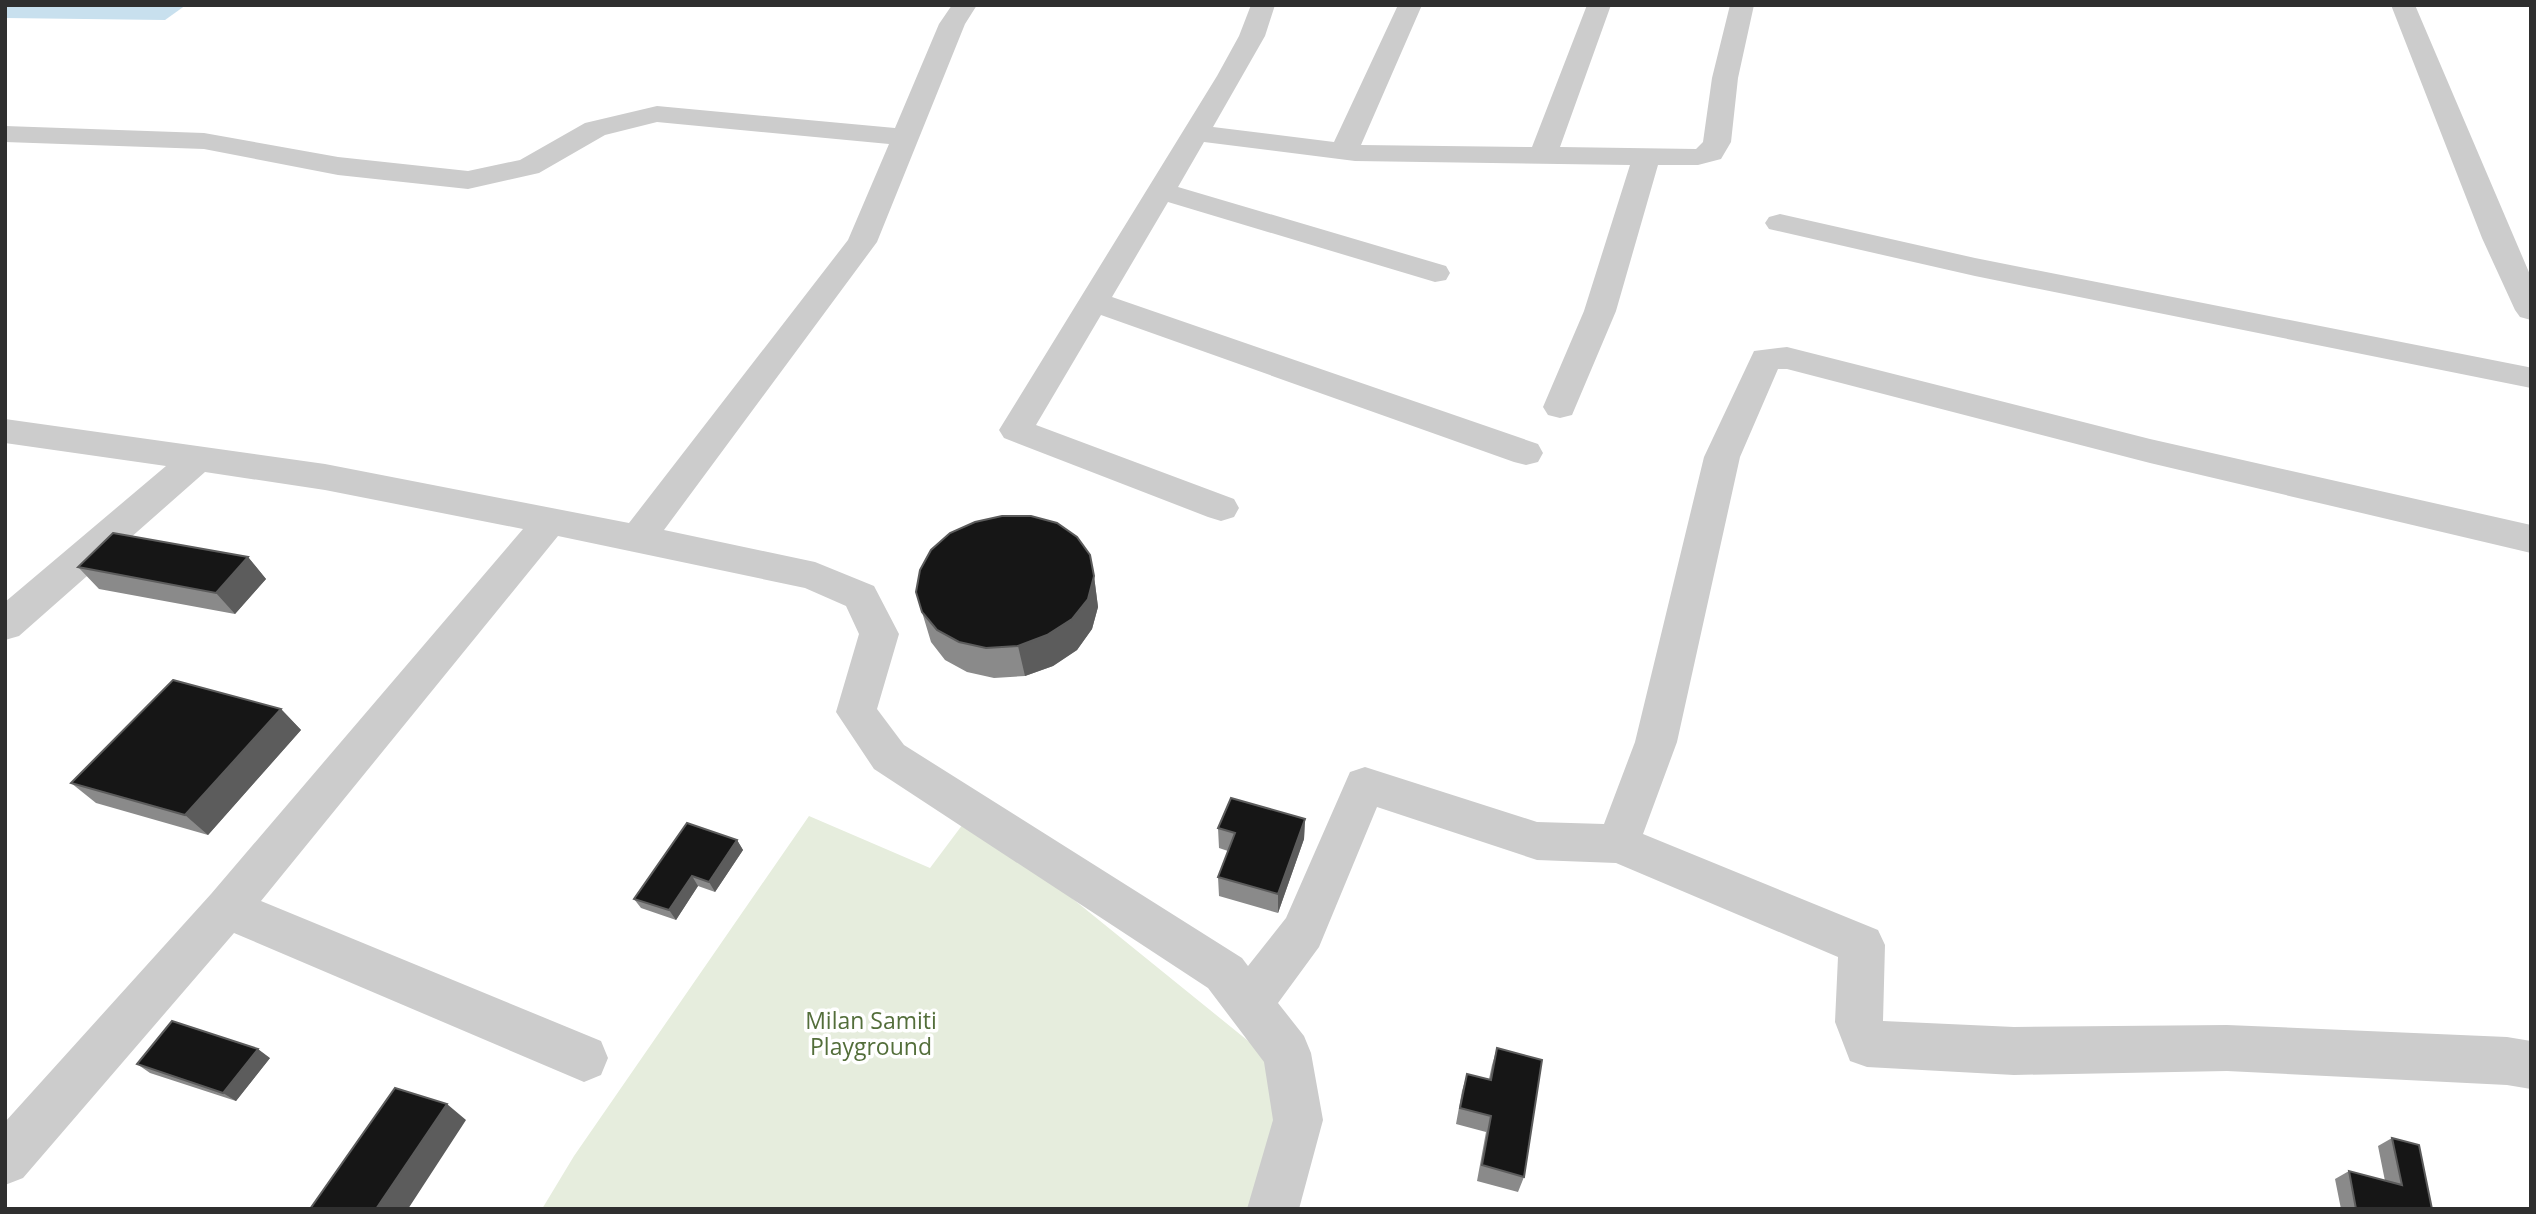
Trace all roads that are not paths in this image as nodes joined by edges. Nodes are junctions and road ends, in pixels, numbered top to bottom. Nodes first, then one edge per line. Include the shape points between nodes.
1 (965, 5) edge
2 (1264, 5) edge
3 (1410, 5) edge
4 (1599, 5) edge
5 (1742, 5) edge
6 (2403, 5) edge
7 (1196, 133) junction
8 (5, 134) edge
9 (907, 137) junction
10 (1343, 151) junction
11 (1543, 156) junction
12 (1647, 156) junction
13 (1161, 191) junction
14 (1780, 223) dead end
15 (1435, 273) dead end
16 (1096, 302) junction
17 (2531, 310) edge
18 (2530, 380) edge
19 (1560, 407) dead end
20 (5, 431) edge
21 (1525, 453) dead end
22 (196, 460) junction
23 (1221, 508) dead end
24 (550, 521) junction
25 (638, 538) junction
26 (2531, 539) edge
27 (5, 625) edge
28 (1618, 844) junction
29 (227, 908) junction
30 (1249, 1003) junction
31 (584, 1058) dead end
32 (2531, 1065) edge
33 (5, 1160) edge
34 (1273, 1209) edge

1 - 9 street via 952,24
2 - 7 street via 1252,36
3 - 10 street
4 - 11 street
5 - 12 street via 1725,78 1717,142 1711,153
6 - 17 street
7 - 10 street
7 - 13 street
8 - 9 street via 204,141 338,166 468,180 529,167 595,129 657,114
9 - 25 street via 862,243
10 - 11 street
11 - 12 street
12 - 19 street via 1600,311
13 - 15 street
13 - 16 street
14 - 18 street
16 - 21 street
16 - 23 street via 1016,430
20 - 22 street
22 - 24 street via 325,477
22 - 27 street
24 - 25 street
24 - 29 street
25 - 30 street via 804,573 860,596 879,634 856,712 890,757 1225,973
26 - 28 street via 2137,448 1787,358 1766,359 1722,457 1656,742
28 - 30 street via 1538,841 1364,785 1303,932
28 - 32 street via 1862,945 1859,1022 1867,1044 2014,1051 2227,1048
29 - 31 street
29 - 33 street
30 - 34 street via 1287,1053 1298,1120

